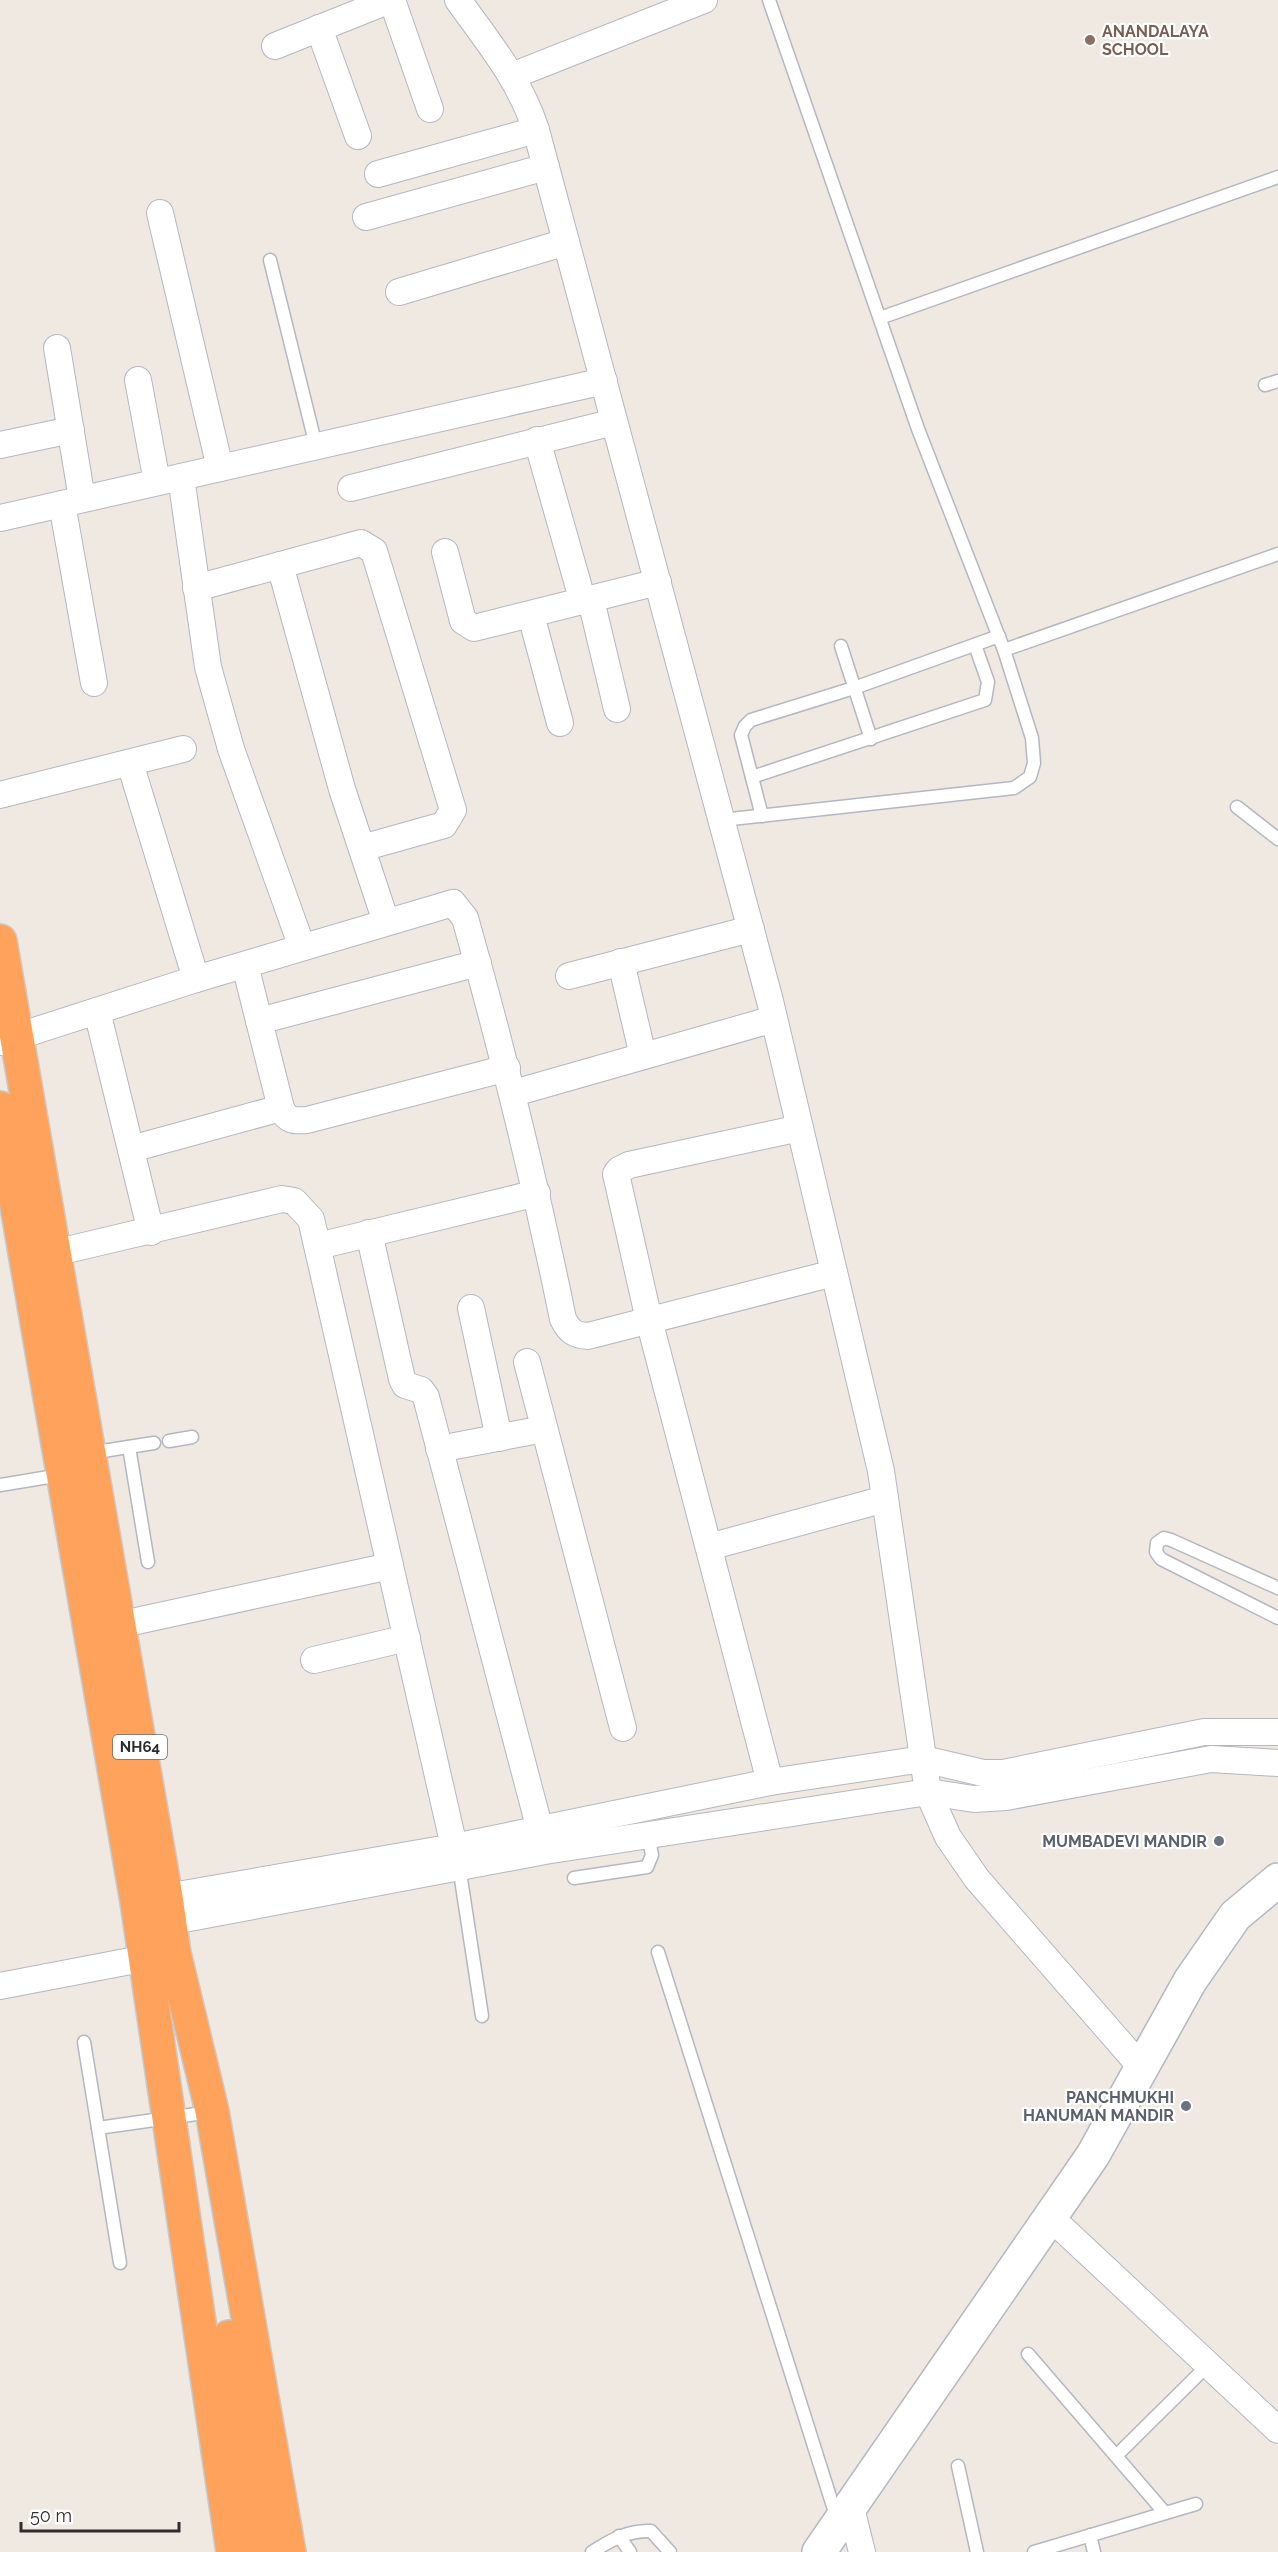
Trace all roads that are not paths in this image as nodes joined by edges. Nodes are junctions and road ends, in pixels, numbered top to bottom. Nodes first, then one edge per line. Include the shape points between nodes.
1 (391, 0) edge
2 (458, 0) edge
3 (704, 0) edge
4 (769, 0) edge
5 (350, 7) edge
6 (319, 28) junction
7 (275, 46) dead end
8 (513, 76) junction
9 (430, 109) dead end
10 (536, 130) junction
11 (358, 136) dead end
12 (546, 166) junction
13 (378, 174) dead end
14 (1278, 177) edge
15 (160, 213) dead end
16 (366, 217) dead end
17 (566, 243) junction
18 (270, 260) dead end
19 (399, 292) dead end
20 (880, 318) junction
21 (57, 348) dead end
22 (138, 380) dead end
23 (604, 381) junction
24 (1278, 381) edge
25 (1265, 385) dead end
26 (614, 422) junction
27 (71, 430) junction
28 (537, 440) junction
29 (0, 445) edge
30 (316, 446) junction
31 (220, 468) junction
32 (169, 479) junction
33 (351, 488) dead end
34 (72, 501) junction
35 (0, 518) edge
36 (445, 552) dead end
37 (1278, 554) edge
38 (280, 565) junction
39 (658, 582) junction
40 (196, 588) junction
41 (587, 601) junction
42 (531, 615) junction
43 (999, 636) junction
44 (975, 645) junction
45 (841, 646) dead end
46 (1004, 650) junction
47 (94, 683) dead end
48 (854, 688) junction
49 (617, 709) dead end
50 (560, 723) dead end
51 (871, 739) junction
52 (183, 749) dead end
53 (130, 763) junction
54 (752, 777) junction
55 (0, 795) edge
56 (1238, 807) dead end
57 (762, 816) junction
58 (722, 820) junction
59 (1278, 839) edge
60 (362, 848) junction
61 (386, 922) junction
62 (751, 929) junction
63 (0, 941) edge
64 (302, 948) junction
65 (621, 962) junction
66 (478, 963) junction
67 (245, 965) junction
68 (569, 975) dead end
69 (196, 979) junction
70 (97, 1011) junction
71 (774, 1019) junction
72 (259, 1021) junction
73 (8, 1039) edge
74 (643, 1056) junction
75 (507, 1068) junction
76 (514, 1093) junction
77 (281, 1108) junction
78 (1, 1122) edge
79 (800, 1128) junction
80 (130, 1149) junction
81 (537, 1192) junction
82 (8, 1196) edge
83 (151, 1232) junction
84 (369, 1233) junction
85 (318, 1246) junction
86 (54, 1253) junction
87 (834, 1273) junction
88 (471, 1308) dead end
89 (649, 1320) junction
90 (527, 1362) dead end
91 (544, 1429) junction
92 (192, 1437) dead end
93 (499, 1438) junction
94 (169, 1441) dead end
95 (154, 1443) dead end
96 (129, 1447) junction
97 (439, 1449) junction
98 (79, 1468) junction
99 (0, 1485) edge
100 (885, 1499) junction
101 (709, 1547) junction
102 (148, 1562) dead end
103 (390, 1566) junction
104 (1278, 1588) edge
105 (1278, 1618) edge
106 (118, 1625) junction
107 (407, 1638) junction
108 (314, 1660) dead end
109 (623, 1728) dead end
110 (1278, 1732) edge
111 (922, 1759) junction
112 (1278, 1763) edge
113 (770, 1782) junction
114 (928, 1792) junction
115 (648, 1835) junction
116 (542, 1840) junction
117 (457, 1857) junction
118 (574, 1878) dead end
119 (1278, 1880) edge
120 (155, 1927) junction
121 (658, 1952) dead end
122 (0, 1986) edge
123 (482, 2016) dead end
124 (84, 2042) dead end
125 (1142, 2068) junction
126 (212, 2111) junction
127 (170, 2117) junction
128 (98, 2128) junction
129 (1050, 2217) junction
130 (120, 2263) dead end
131 (1028, 2354) dead end
132 (1207, 2366) junction
133 (1278, 2430) edge
134 (1116, 2456) junction
135 (958, 2466) dead end
136 (1196, 2504) dead end
137 (844, 2513) junction
138 (1165, 2513) junction
139 (1090, 2535) junction
140 (619, 2536) junction
141 (233, 2552) edge
142 (261, 2552) edge
143 (289, 2552) edge
144 (592, 2552) edge
145 (630, 2552) edge
146 (670, 2552) edge
147 (819, 2552) edge
148 (862, 2552) edge
149 (977, 2552) edge
150 (1034, 2552) edge
151 (1094, 2552) edge

1 - 5 street
1 - 9 street
2 - 8 street
3 - 8 street
4 - 20 lane
5 - 6 street
6 - 7 street
6 - 11 street
8 - 10 street
10 - 12 street
10 - 13 street
12 - 16 street
12 - 17 street
14 - 20 lane
15 - 31 street
17 - 19 street
17 - 23 street
18 - 30 lane
20 - 43 lane via 918,429
21 - 27 street
22 - 32 street
23 - 26 street
23 - 30 street
24 - 25 lane
26 - 28 street
26 - 39 street
27 - 29 street
27 - 34 street
28 - 33 street
28 - 41 street
30 - 31 street
31 - 32 street
32 - 34 street
32 - 40 street
34 - 35 street
34 - 47 street
36 - 42 street via 463,621 474,628
37 - 46 lane
38 - 40 street
38 - 60 street
38 - 60 street via 361,543 374,551 450,794 453,810 444,825
39 - 41 street
39 - 58 street
40 - 64 street via 208,667 231,749
41 - 42 street
41 - 49 street
42 - 50 street
43 - 44 lane
43 - 46 lane
44 - 48 lane
44 - 51 lane via 988,682 985,700
45 - 48 lane
46 - 57 lane via 1032,738 1034,763 1030,777 1014,788
48 - 51 lane
48 - 54 lane via 751,720 741,735
51 - 54 lane
52 - 53 street
53 - 55 street
53 - 69 street
54 - 57 lane
56 - 59 lane
57 - 58 lane
58 - 62 street
60 - 61 street
61 - 64 street
61 - 66 street via 453,903 465,918
62 - 65 street
62 - 71 street
63 - 73 highway, NH64
64 - 67 street
65 - 68 street
65 - 74 street
66 - 72 street
66 - 75 street
67 - 69 street
67 - 72 street
69 - 70 street
70 - 73 street
70 - 80 street
71 - 74 street
71 - 79 street
72 - 77 street
73 - 86 highway, NH64
74 - 76 street
75 - 76 street
75 - 77 street via 308,1120 293,1121
76 - 81 street
77 - 80 street
78 - 82 highway, NH64
79 - 87 street
79 - 89 street via 619,1170 617,1180
80 - 83 street
81 - 84 street
81 - 89 street via 568,1329 578,1336 588,1336
82 - 98 highway, NH64
83 - 85 street via 282,1200 294,1201 311,1219
83 - 86 street
84 - 85 street
84 - 97 street via 402,1379 426,1397
85 - 103 street
86 - 98 highway, NH64
87 - 89 street
87 - 100 street
88 - 93 street
89 - 101 street
90 - 91 street
91 - 93 street
91 - 109 street
92 - 94 lane
93 - 97 street
95 - 96 lane
96 - 98 lane
96 - 102 lane
97 - 116 street
98 - 99 lane
98 - 106 highway, NH64
98 - 120 highway, NH64
100 - 101 street
100 - 111 street
101 - 113 street
103 - 106 street
103 - 107 street
104 - 105 lane via 1171,1540 1164,1538 1157,1543 1156,1552 1161,1559
106 - 120 highway, NH64
107 - 108 street
107 - 117 street
110 - 111 street via 1204,1732 1003,1773 983,1773
111 - 113 street
111 - 114 street
112 - 114 street via 1211,1759 1006,1797 974,1799
113 - 116 street
114 - 115 street
114 - 125 street via 948,1837 972,1873
115 - 116 street
115 - 118 lane via 652,1855 647,1867
116 - 117 street
117 - 120 street
117 - 123 lane
119 - 125 street via 1234,1916 1190,1982
120 - 122 street
120 - 126 highway, NH64
120 - 127 highway, NH64
121 - 137 lane
124 - 128 lane
125 - 129 street via 1093,2155
126 - 127 lane
126 - 143 highway, NH64
127 - 128 lane
127 - 141 highway, NH64
127 - 142 highway via 196,2146 214,2231
128 - 130 lane
129 - 132 street
129 - 137 street
131 - 134 lane
132 - 133 street
132 - 134 lane
134 - 138 lane
135 - 149 lane
136 - 138 lane
137 - 147 street
137 - 148 street
138 - 139 lane
139 - 150 lane
139 - 151 lane
140 - 144 lane
140 - 145 lane
140 - 146 lane via 651,2531

